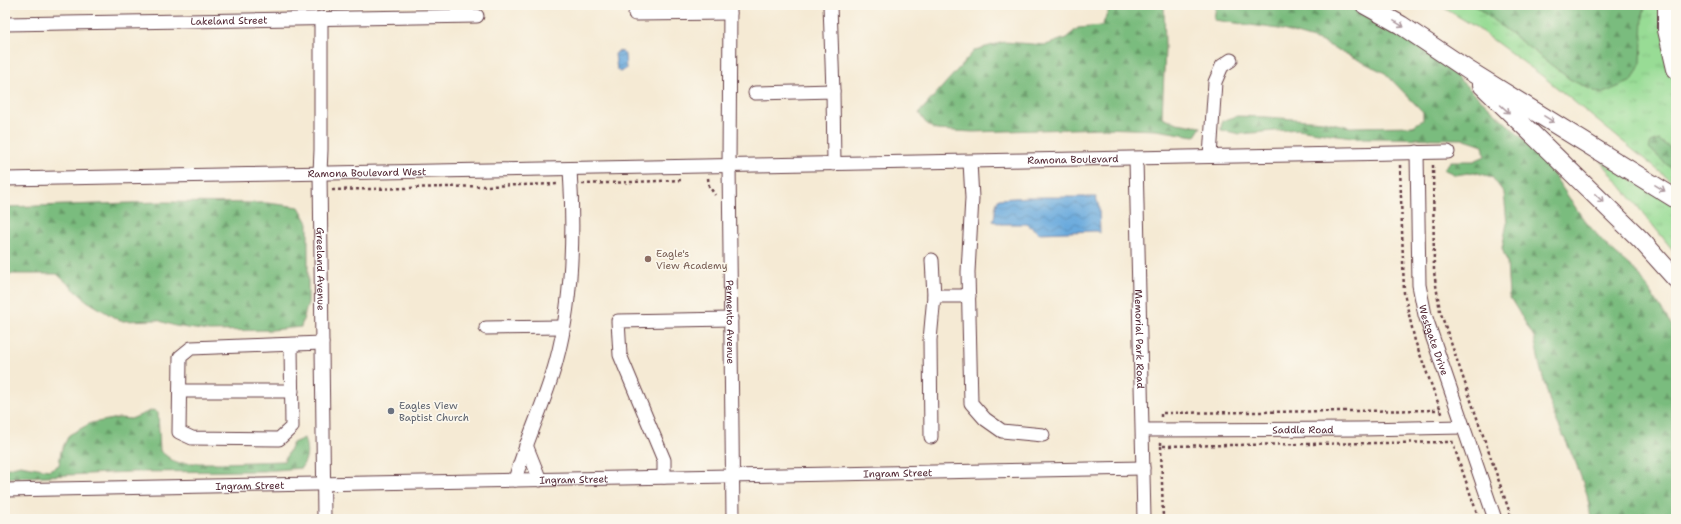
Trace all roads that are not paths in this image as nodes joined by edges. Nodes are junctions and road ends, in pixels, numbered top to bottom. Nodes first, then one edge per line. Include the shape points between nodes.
1 (830, 5) edge
2 (1365, 5) edge
3 (1667, 5) edge
4 (730, 9) edge
5 (635, 14) dead end
6 (477, 16) dead end
7 (321, 18) junction
8 (5, 24) edge
9 (1231, 60) dead end
10 (1676, 69) edge
11 (1468, 70) junction
12 (833, 91) junction
13 (755, 93) dead end
14 (1417, 152) junction
15 (1448, 152) dead end
16 (1210, 156) junction
17 (1136, 159) junction
18 (970, 162) junction
19 (834, 164) junction
20 (729, 166) junction
21 (570, 168) junction
22 (320, 173) junction
23 (5, 179) edge
24 (1676, 198) edge
25 (932, 260) dead end
26 (1676, 279) edge
27 (934, 296) junction
28 (969, 296) junction
29 (731, 319) junction
30 (563, 327) junction
31 (486, 328) dead end
32 (322, 343) junction
33 (291, 344) junction
34 (180, 391) junction
35 (292, 391) junction
36 (1463, 427) junction
37 (1143, 430) junction
38 (1043, 435) dead end
39 (931, 437) dead end
40 (526, 444) junction
41 (1143, 468) junction
42 (733, 475) junction
43 (664, 476) junction
44 (515, 480) junction
45 (540, 480) junction
46 (324, 485) junction
47 (5, 490) edge
48 (324, 519) edge
49 (733, 519) edge
50 (1144, 519) edge
51 (1495, 519) edge

1 - 12 street
2 -> 11 highway via 1401,25
3 - 10 highway via 1667,30
4 - 5 street
4 - 20 street, Permento Avenue
6 - 7 street, Lakeland Street
7 - 8 street, Lakeland Street
7 - 22 street, Greeland Avenue
9 - 16 street via 1222,66 1215,82
11 -> 24 highway
11 -> 26 highway via 1501,106 1641,240
12 - 13 street
12 - 19 street
14 - 15 street, Ramona Boulevard
14 - 16 street, Ramona Boulevard
14 - 36 street, Westgate Drive via 1419,285 1425,315
16 - 17 street, Ramona Boulevard
17 - 18 street, Ramona Boulevard
17 - 37 street, Memorial Park Road
18 - 19 street, Ramona Boulevard
18 - 28 street via 972,198
19 - 20 street, Ramona Boulevard
20 - 21 street, Ramona Boulevard West
20 - 29 street, Permento Avenue
21 - 22 street, Ramona Boulevard West
21 - 30 street via 570,268
22 - 23 street, Ramona Boulevard West
22 - 32 street, Greeland Avenue
25 - 27 street
27 - 28 street
27 - 39 street via 930,340
28 - 38 street via 971,403 985,419 1002,431
29 - 42 street, Permento Avenue
29 - 43 street via 618,321 620,355 664,460
30 - 31 street
30 - 40 street via 556,362
32 - 33 street
32 - 46 street, Greeland Avenue
33 - 34 street via 191,348 180,357
33 - 35 street
34 - 35 street
34 - 35 street via 179,432 192,438 279,439 292,427
36 - 37 street, Saddle Road
36 - 51 street, Westgate Drive
37 - 41 street, Memorial Park Road
40 - 44 street
40 - 45 street
41 - 42 street, Ingram Street
41 - 50 street, Memorial Park Road
42 - 43 street, Ingram Street
42 - 49 street, Permento Avenue
43 - 45 street, Ingram Street
44 - 45 street, Ingram Street
44 - 46 street, Ingram Street
46 - 47 street, Ingram Street
46 - 48 street, Greeland Avenue

